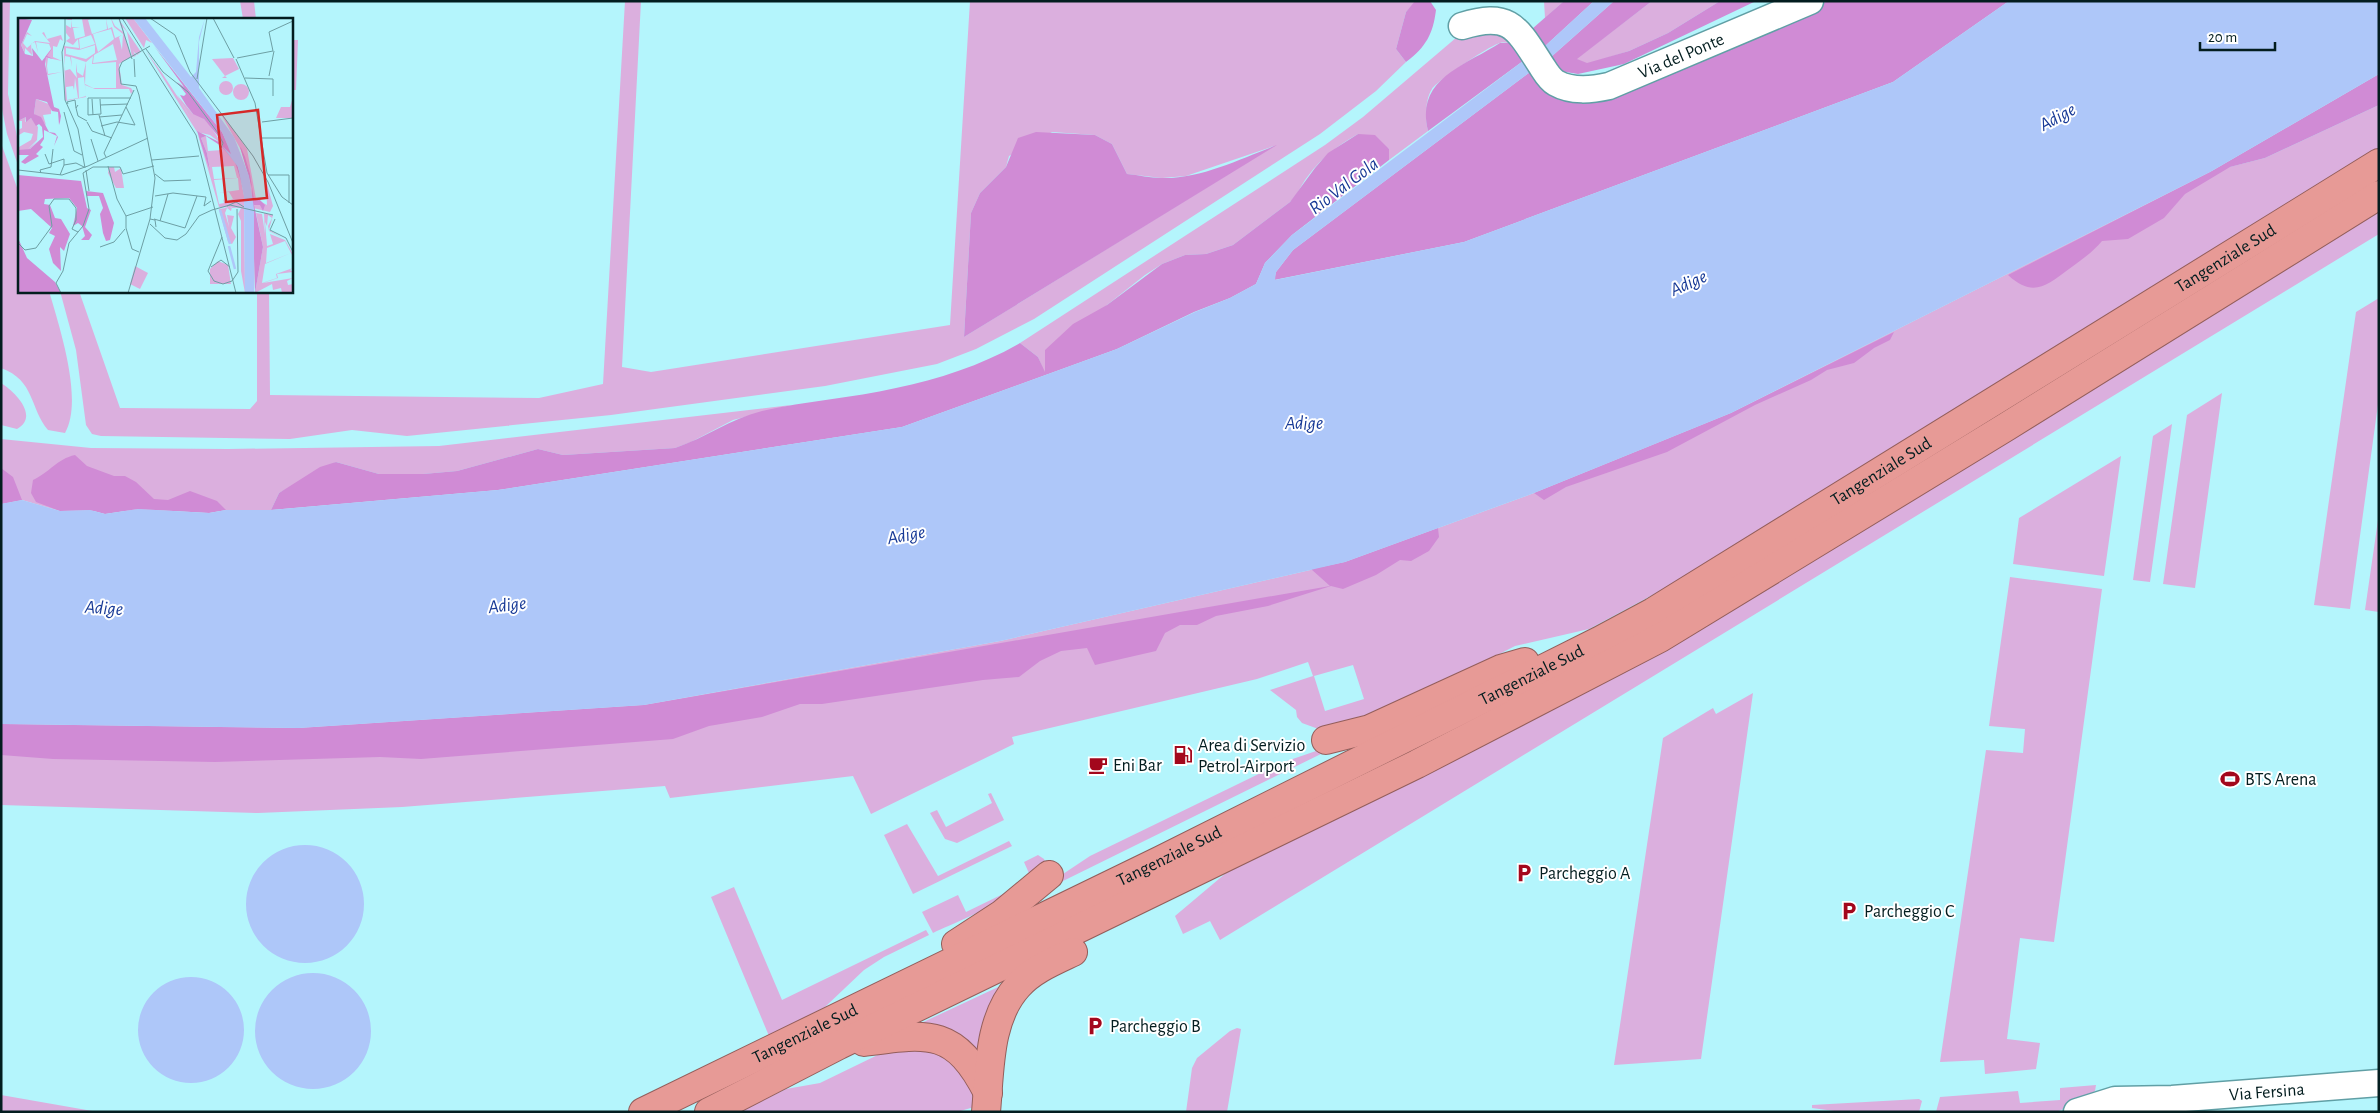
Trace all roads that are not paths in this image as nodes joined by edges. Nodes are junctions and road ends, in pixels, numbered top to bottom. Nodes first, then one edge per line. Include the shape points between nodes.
1 (1810, 1) edge
2 (1462, 26) dead end
3 (2379, 163) edge
4 (2379, 195) edge
5 (1599, 641) junction
6 (1326, 740) dead end
7 (1217, 861) junction
8 (1049, 875) dead end
9 (873, 1000) junction
10 (839, 1045) junction
11 (2379, 1083) edge
12 (2156, 1100) junction
13 (987, 1102) edge
14 (643, 1112) edge
15 (708, 1112) edge
16 (2076, 1112) edge
17 (2130, 1112) edge

1 - 2 street, Via del Ponte via 1609,86 1596,88 1573,89 1550,78 1522,36 1509,24 1480,20
3 - 5 highway, Tangenziale Sud via 1687,591
4 - 7 highway, Tangenziale Sud via 1660,638 1417,764
5 - 6 highway via 1501,669 1370,730
5 - 9 highway, Tangenziale Sud
7 - 10 highway, Tangenziale Sud
7 - 13 highway via 1165,907 1045,966 1017,987 998,1018
8 - 9 highway via 1002,914
9 - 14 highway, Tangenziale Sud
10 - 13 highway via 903,1036 942,1040 959,1050 972,1064
10 - 15 highway, Tangenziale Sud
11 - 12 street, Via Fersina
12 - 16 street, Via Fersina via 2115,1100
12 - 17 street, Via Fersina

